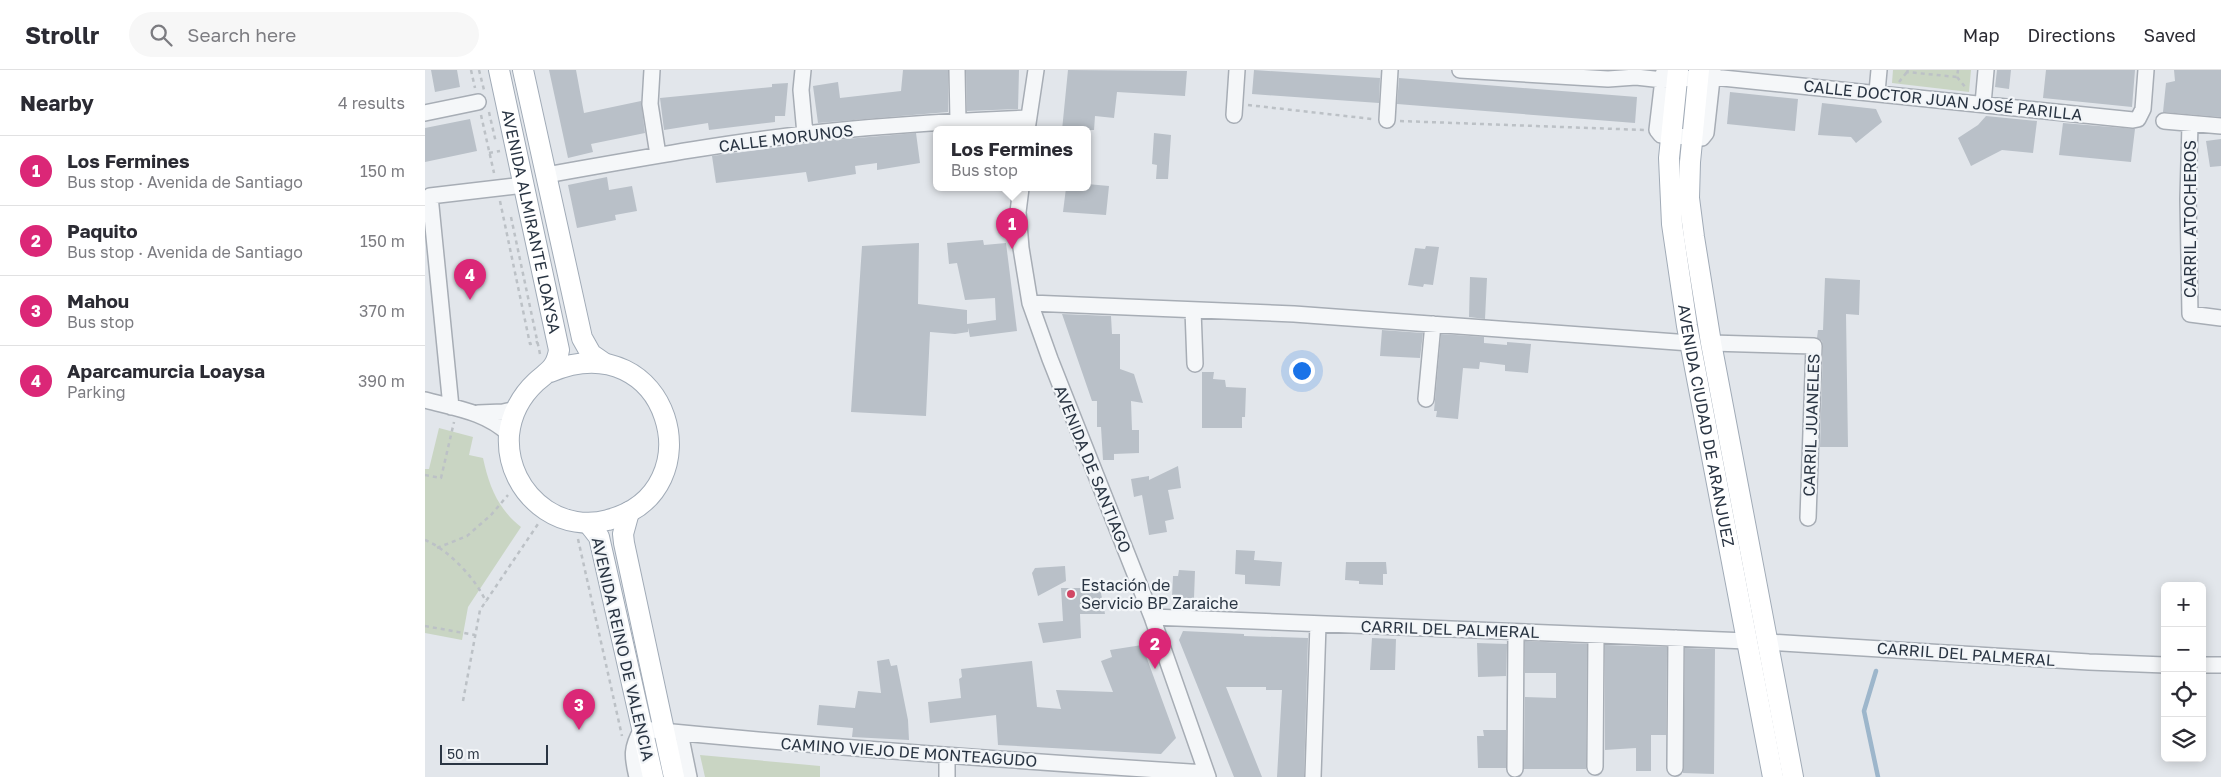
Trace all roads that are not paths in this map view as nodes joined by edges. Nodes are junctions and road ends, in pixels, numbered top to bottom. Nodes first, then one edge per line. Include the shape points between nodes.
1 (499, 70) edge
2 (523, 70) edge
3 (652, 70) edge
4 (803, 70) edge
5 (957, 70) edge
6 (1036, 70) edge
7 (1237, 70) edge
8 (1390, 70) edge
9 (1460, 70) edge
10 (1620, 70) edge
11 (1879, 70) edge
12 (1986, 70) edge
13 (2146, 70) edge
14 (1706, 74) edge
15 (1670, 75) edge
16 (1636, 77) junction
17 (1877, 92) junction
18 (483, 100) road end
19 (1983, 104) junction
20 (1234, 109) road end
21 (426, 110) edge
22 (959, 120) junction
23 (1387, 120) road end
24 (2164, 121) dead end
25 (1028, 124) edge
26 (2191, 124) junction
27 (2221, 126) edge
28 (805, 134) junction
29 (1664, 134) junction
30 (1692, 139) junction
31 (658, 155) junction
32 (546, 175) junction
33 (524, 185) junction
34 (1021, 191) edge
35 (1030, 303) junction
36 (1193, 310) junction
37 (2221, 318) edge
38 (1433, 324) junction
39 (1690, 343) junction
40 (1711, 343) junction
41 (604, 363) junction
42 (545, 364) junction
43 (1195, 364) dead end
44 (1426, 399) dead end
45 (425, 400) edge
46 (454, 408) junction
47 (516, 409) junction
48 (477, 413) junction
49 (509, 434) junction
50 (629, 512) junction
51 (1808, 518) dead end
52 (582, 530) junction
53 (1152, 617) junction
54 (1318, 624) junction
55 (1516, 632) junction
56 (1596, 635) junction
57 (1676, 638) junction
58 (1747, 641) junction
59 (1768, 642) junction
60 (2161, 665) edge
61 (2206, 665) edge
62 (2221, 665) edge
63 (642, 729) junction
64 (672, 732) junction
65 (947, 756) junction
66 (1595, 767) dead end
67 (1515, 768) dead end
68 (1675, 768) dead end
69 (1207, 775) edge
70 (637, 777) edge
71 (653, 777) edge
72 (674, 777) edge
73 (689, 777) edge
74 (947, 777) edge
75 (1313, 777) edge
76 (1773, 777) edge
77 (1793, 777) edge

1 - 33 main road, AVENIDA ALMIRANTE LOAYSA
2 - 32 main road, AVENIDA ALMIRANTE LOAYSA
3 - 31 street via 650,104
4 - 28 street via 801,90
5 - 22 street
6 - 25 street
7 - 20 street
8 - 23 street
9 - 16 street via 1608,79
10 - 16 street
11 - 17 street
12 - 19 street
13 - 19 street, CALLE DOCTOR JUAN JOSÉ PARILLA via 2143,109 2138,119
14 - 15 street, CALLE DOCTOR JUAN JOSÉ PARILLA
14 - 17 street, CALLE DOCTOR JUAN JOSÉ PARILLA
14 - 30 main road, AVENIDA CIUDAD DE ARANJUEZ
15 - 16 street, CALLE DOCTOR JUAN JOSÉ PARILLA
15 - 29 main road, AVENIDA CIUDAD DE ARANJUEZ
17 - 19 street, CALLE DOCTOR JUAN JOSÉ PARILLA
18 - 21 street
22 - 25 street, CALLE MORUNOS
22 - 28 street, CALLE MORUNOS
24 - 26 street
26 - 27 street
26 - 37 street, CARRIL ATOCHEROS via 2188,198 2191,314
28 - 31 street, CALLE MORUNOS
29 - 30 street
29 - 39 main road, AVENIDA CIUDAD DE ARANJUEZ via 1672,224
30 - 40 main road, AVENIDA CIUDAD DE ARANJUEZ via 1689,198
31 - 32 street, CALLE MORUNOS
32 - 41 main road, AVENIDA ALMIRANTE LOAYSA via 582,338 591,354
33 - 42 main road, AVENIDA ALMIRANTE LOAYSA via 559,343 558,356
33 - 46 street via 431,202
34 - 35 street, AVENIDA DE SANTIAGO via 1020,239
35 - 36 street
35 - 53 street, AVENIDA DE SANTIAGO
36 - 38 street
36 - 43 street
38 - 39 street
38 - 44 street
39 - 58 main road, AVENIDA CIUDAD DE ARANJUEZ
40 - 51 street, CARRIL JUANELES via 1814,346
40 - 59 main road, AVENIDA CIUDAD DE ARANJUEZ
41 - 42 main road
41 - 50 main road via 626,371 645,385 659,404 667,425 668,456 664,472 647,498
42 - 47 main road
45 - 46 street
46 - 48 street
47 - 48 street
47 - 49 main road
48 - 49 street
49 - 52 main road via 516,476 528,494 548,511
50 - 52 main road
50 - 64 main road, AVENIDA REINO DE VALENCIA via 624,543
52 - 63 main road, AVENIDA REINO DE VALENCIA via 599,537
53 - 54 street, CARRIL DEL PALMERAL
53 - 69 street, AVENIDA DE SANTIAGO
54 - 55 street, CARRIL DEL PALMERAL
54 - 75 street
55 - 56 street, CARRIL DEL PALMERAL
55 - 67 street
56 - 57 street, CARRIL DEL PALMERAL
56 - 66 street
57 - 58 street, CARRIL DEL PALMERAL
57 - 68 street
58 - 76 main road, AVENIDA CIUDAD DE ARANJUEZ
59 - 60 street, CARRIL DEL PALMERAL
59 - 77 main road, AVENIDA CIUDAD DE ARANJUEZ
61 - 62 street
63 - 64 street, CAMINO VIEJO DE MONTEAGUDO
63 - 70 street via 633,750
63 - 71 main road, AVENIDA REINO DE VALENCIA
64 - 65 street, CAMINO VIEJO DE MONTEAGUDO
64 - 72 main road, AVENIDA REINO DE VALENCIA
64 - 73 street
65 - 69 street, CAMINO VIEJO DE MONTEAGUDO
65 - 74 street

